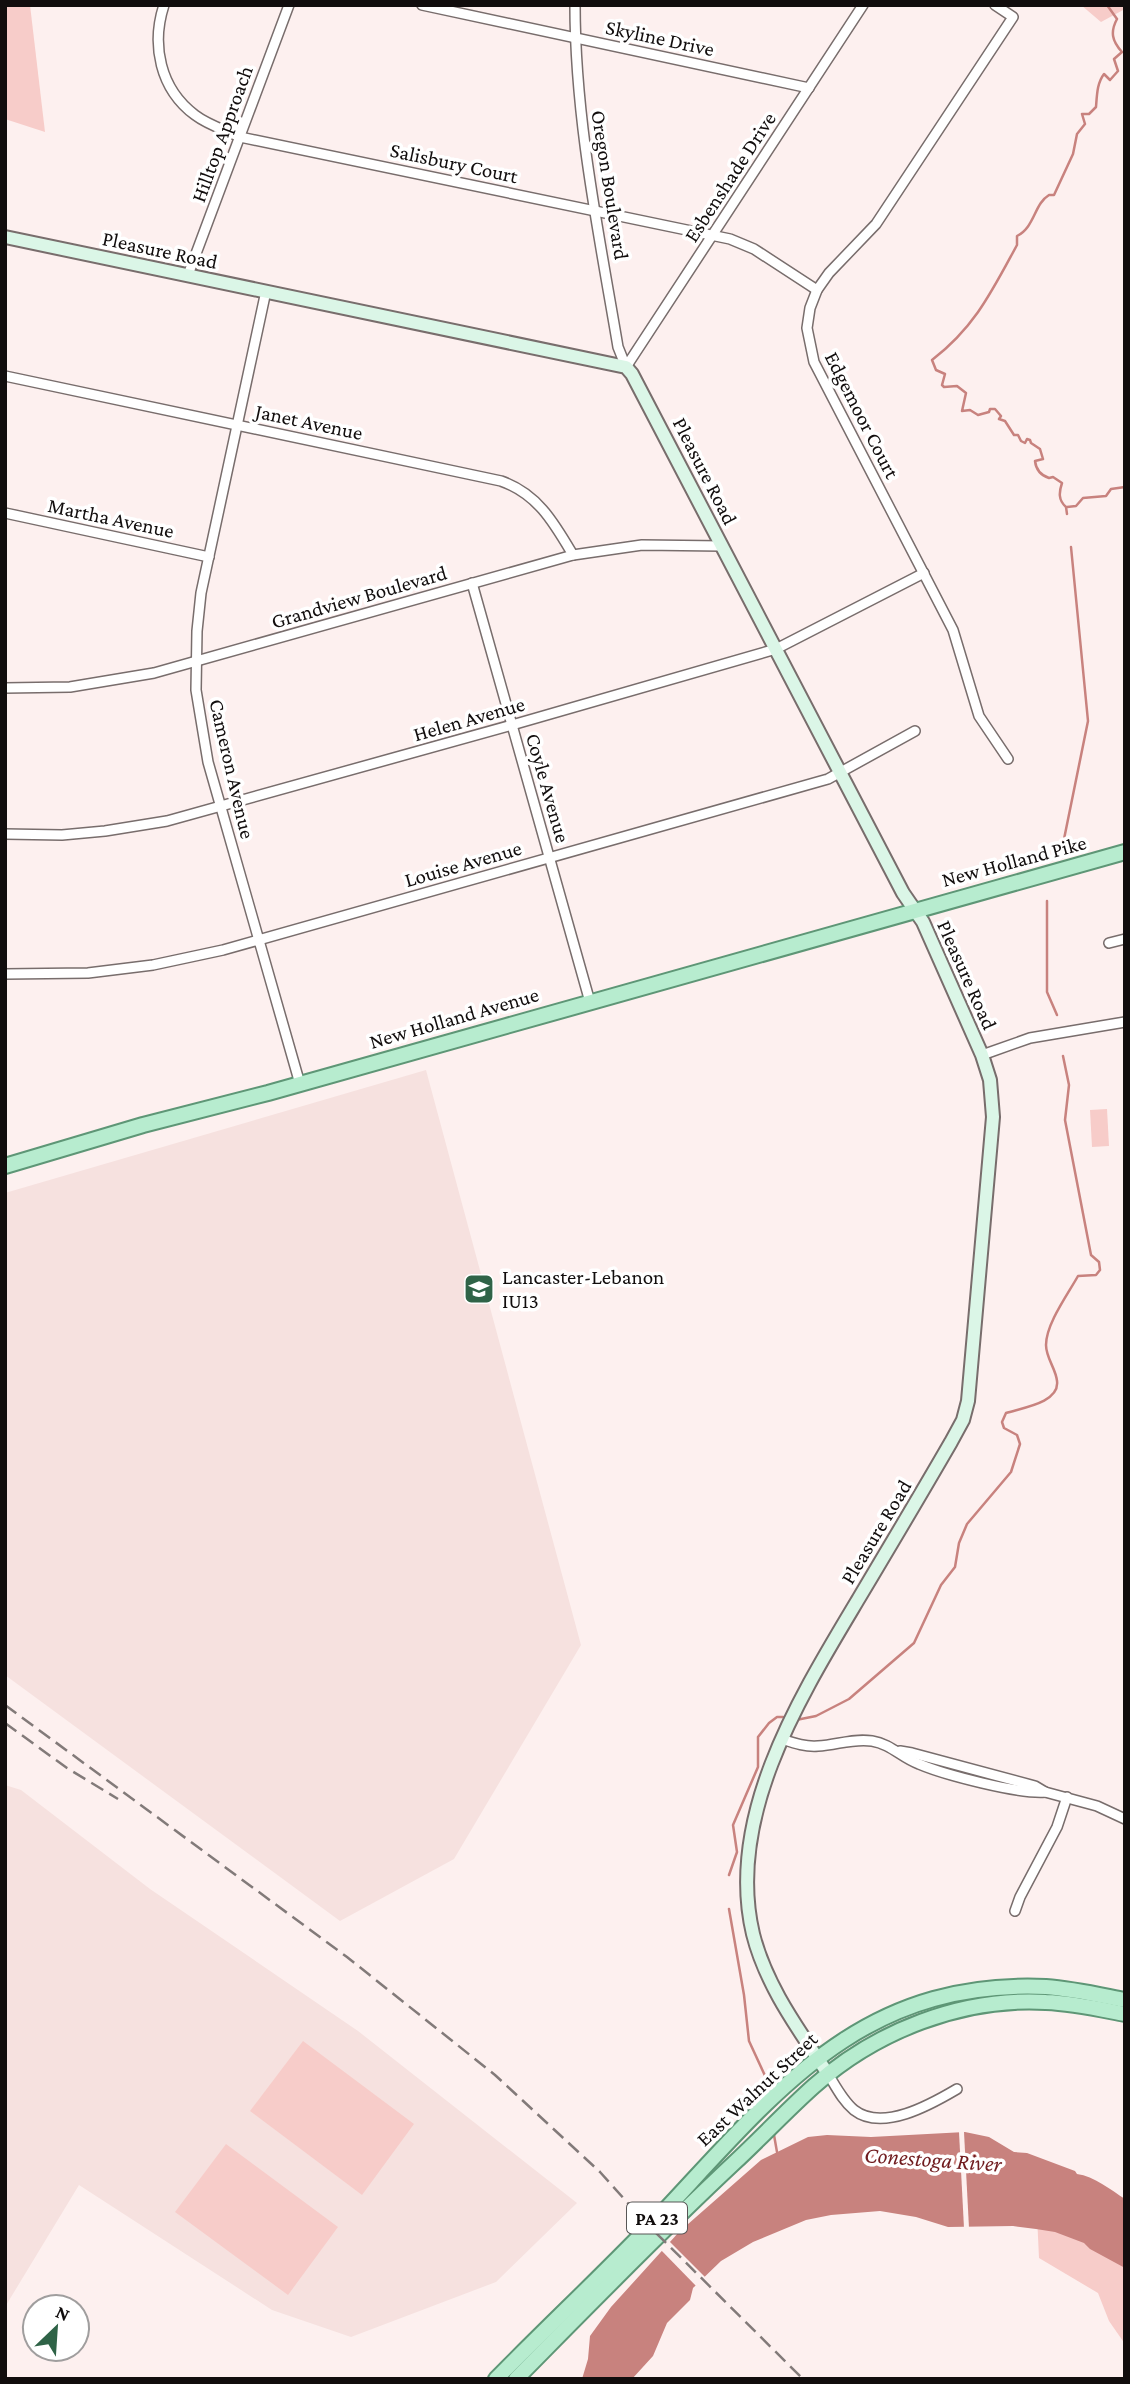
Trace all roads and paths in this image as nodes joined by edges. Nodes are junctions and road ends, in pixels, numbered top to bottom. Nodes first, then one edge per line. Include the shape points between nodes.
1 (164, 5) edge
2 (289, 5) edge
3 (422, 5) edge
4 (575, 5) edge
5 (863, 5) edge
6 (995, 5) edge
7 (575, 38) junction
8 (809, 88) junction
9 (240, 137) junction
10 (595, 211) junction
11 (713, 235) junction
12 (5, 237) edge
13 (188, 275) junction
14 (817, 290) junction
15 (266, 292) junction
16 (626, 368) junction
17 (5, 376) edge
18 (237, 425) junction
19 (5, 513) edge
20 (722, 546) junction
21 (573, 555) junction
22 (209, 557) junction
23 (924, 573) junction
24 (472, 583) junction
25 (776, 649) junction
26 (195, 661) junction
27 (5, 688) edge
28 (512, 725) junction
29 (915, 731) dead end
30 (1008, 759) dead end
31 (841, 773) junction
32 (221, 807) junction
33 (5, 834) edge
34 (1125, 852) edge
35 (550, 858) junction
36 (915, 910) junction
37 (1125, 939) edge
38 (259, 940) junction
39 (1109, 943) dead end
40 (5, 974) edge
41 (590, 1002) junction
42 (1125, 1022) edge
43 (982, 1055) junction
44 (300, 1084) junction
45 (5, 1166) edge
46 (782, 1740) junction
47 (1068, 1797) junction
48 (1125, 1819) edge
49 (1015, 1911) dead end
50 (1125, 2000) edge
51 (1125, 2014) edge
52 (817, 2058) junction
53 (828, 2074) junction
54 (957, 2089) dead end
55 (496, 2379) edge
56 (516, 2379) edge

1 - 9 street, Salisbury Court via 157,34 169,85 195,115
2 - 9 street, Hilltop Approach
3 - 7 street, Skyline Drive
4 - 7 street, Oregon Boulevard
5 - 8 street, Esbenshade Drive
6 - 14 street, Edgemoor Court via 1013,17 876,224
7 - 8 street, Skyline Drive
7 - 10 street, Oregon Boulevard
8 - 11 street, Esbenshade Drive
9 - 10 street, Salisbury Court
9 - 13 street, Hilltop Approach
10 - 11 street, Salisbury Court
10 - 16 street, Oregon Boulevard via 618,347
11 - 14 street, Salisbury Court via 747,246
11 - 16 street, Esbenshade Drive
12 - 13 street, Pleasure Road
13 - 15 street, Pleasure Road
14 - 23 street, Edgemoor Court via 807,328 814,362
15 - 16 street, Pleasure Road
15 - 18 street, Cameron Avenue
16 - 20 street, Pleasure Road
17 - 18 street, Janet Avenue
18 - 21 street, Janet Avenue via 512,485 540,505
18 - 22 street, Cameron Avenue
19 - 22 street, Martha Avenue
20 - 21 street, Grandview Boulevard via 642,545
20 - 25 street, Pleasure Road
21 - 24 street, Grandview Boulevard
22 - 26 street, Cameron Avenue
23 - 25 street, Helen Avenue
23 - 30 street, Edgemoor Court via 957,639 979,716
24 - 26 street, Grandview Boulevard
24 - 28 street, Coyle Avenue
25 - 28 street, Helen Avenue
25 - 31 street, Pleasure Road
26 - 27 street, Grandview Boulevard via 103,683
26 - 32 street, Cameron Avenue via 202,730
28 - 32 street, Helen Avenue
28 - 35 street, Coyle Avenue
29 - 31 street, Louise Avenue
31 - 35 street, Louise Avenue
31 - 36 street, Pleasure Road
32 - 33 street, Helen Avenue via 105,831
32 - 38 street, Cameron Avenue
34 - 36 main road, New Holland Pike
35 - 38 street, Louise Avenue
35 - 41 street, Coyle Avenue
36 - 41 main road, New Holland Avenue
36 - 43 street, Pleasure Road
37 - 39 street
38 - 40 street, Louise Avenue via 124,969
38 - 44 street, Cameron Avenue
41 - 44 main road, New Holland Avenue
42 - 43 street via 1030,1038
43 - 46 street, Pleasure Road via 990,1080 993,1117 966,1410 806,1687
44 - 45 main road, New Holland Avenue
46 - 47 street via 809,1746 878,1742
46 - 52 street, Pleasure Road via 753,1832 750,1918 770,1980
47 - 48 street
47 - 49 street
50 - 52 main road, East Walnut Street / PA 23 via 1032,1987 948,1995 888,2014
51 - 53 main road, East Walnut Street / PA 23 via 1048,2002 966,2008 896,2032
52 - 53 street, Pleasure Road
52 - 55 main road, East Walnut Street / PA 23 via 721,2149
53 - 54 street, Pleasure Road via 852,2108 877,2119 898,2116
53 - 56 main road, East Walnut Street / PA 23 via 668,2225

